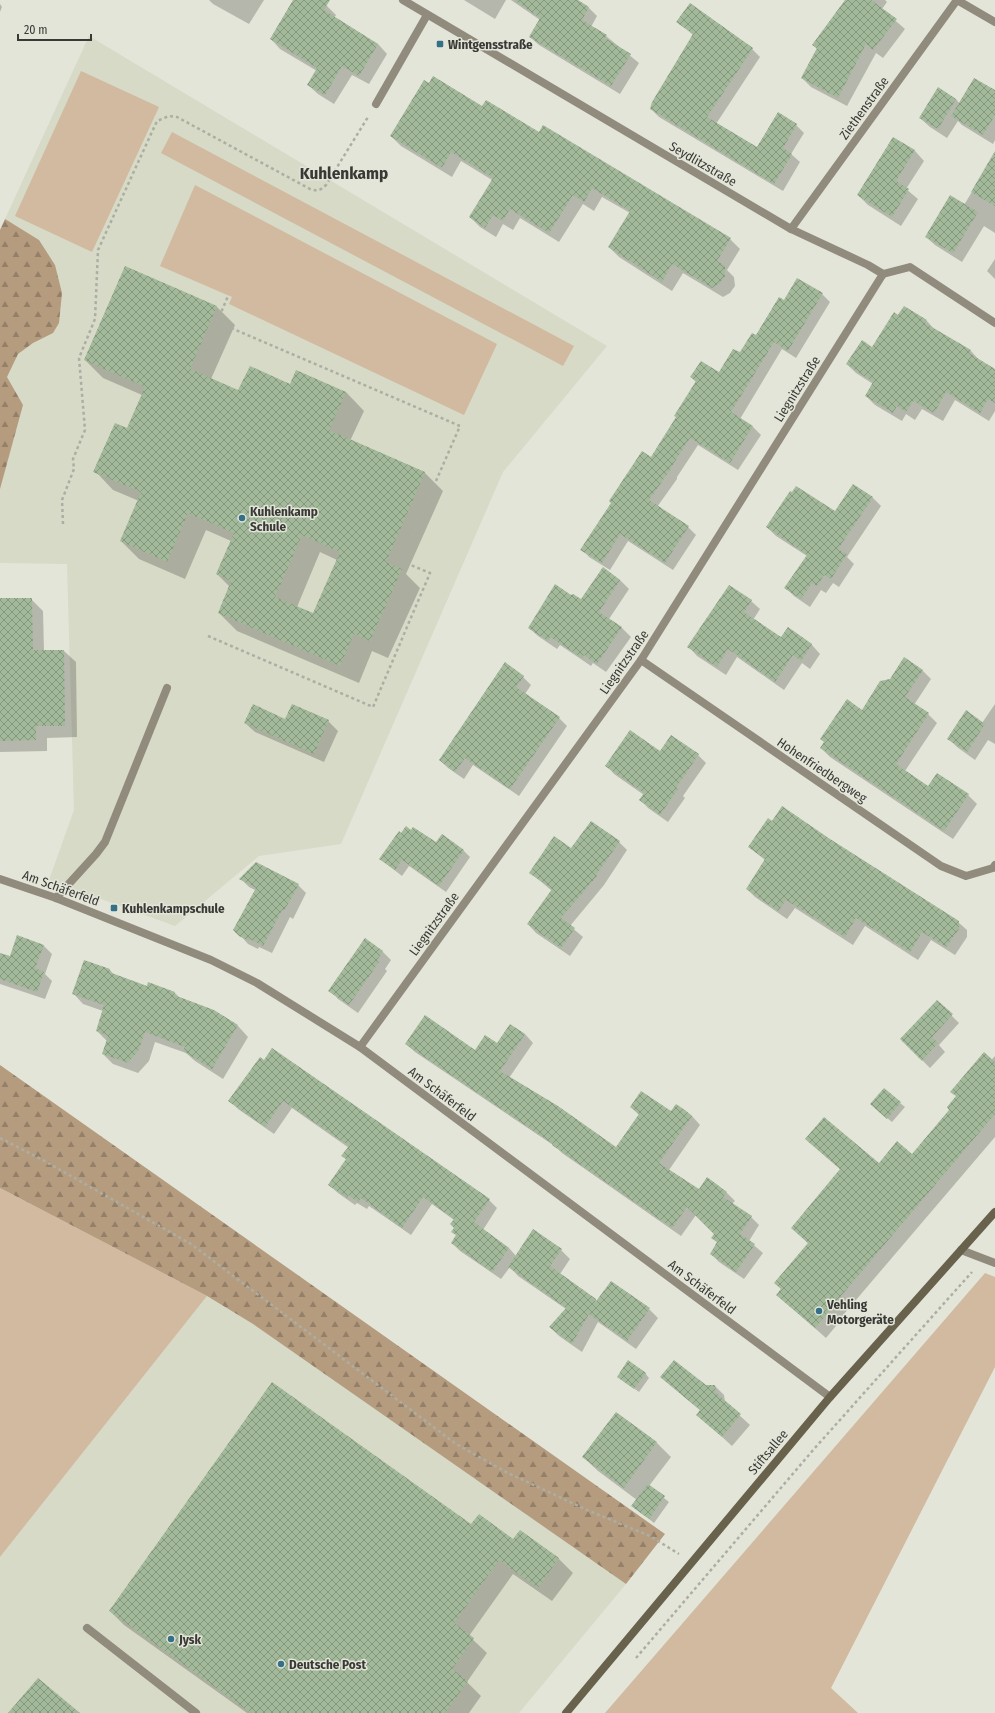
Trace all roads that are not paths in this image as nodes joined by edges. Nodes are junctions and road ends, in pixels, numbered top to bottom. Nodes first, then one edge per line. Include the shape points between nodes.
1 (403, 0) edge
2 (957, 0) edge
3 (427, 15) junction
4 (995, 22) edge
5 (376, 104) road end
6 (791, 229) junction
7 (883, 274) junction
8 (995, 323) edge
9 (641, 660) junction
10 (167, 688) dead end
11 (995, 865) edge
12 (0, 879) edge
13 (56, 898) junction
14 (360, 1047) junction
15 (995, 1212) edge
16 (961, 1250) junction
17 (995, 1263) edge
18 (830, 1397) junction
19 (87, 1628) dead end
20 (196, 1713) edge
21 (566, 1713) edge

1 - 3 street, Seydlitzstraße
2 - 4 street
2 - 6 street, Ziethenstraße
3 - 5 street
3 - 6 street, Seydlitzstraße
6 - 7 street, Seydlitzstraße
7 - 8 street via 910,267
7 - 9 street, Liegnitzstraße
9 - 11 street, Hohenfriedbergweg via 941,866 966,876
9 - 14 street, Liegnitzstraße
10 - 13 street via 105,842
12 - 13 street, Am Schäferfeld
13 - 14 street, Am Schäferfeld via 146,933 244,976
14 - 18 street, Am Schäferfeld
15 - 16 main road, Stiftsallee
16 - 17 street
16 - 18 main road, Stiftsallee
18 - 21 main road, Stiftsallee
19 - 20 street

